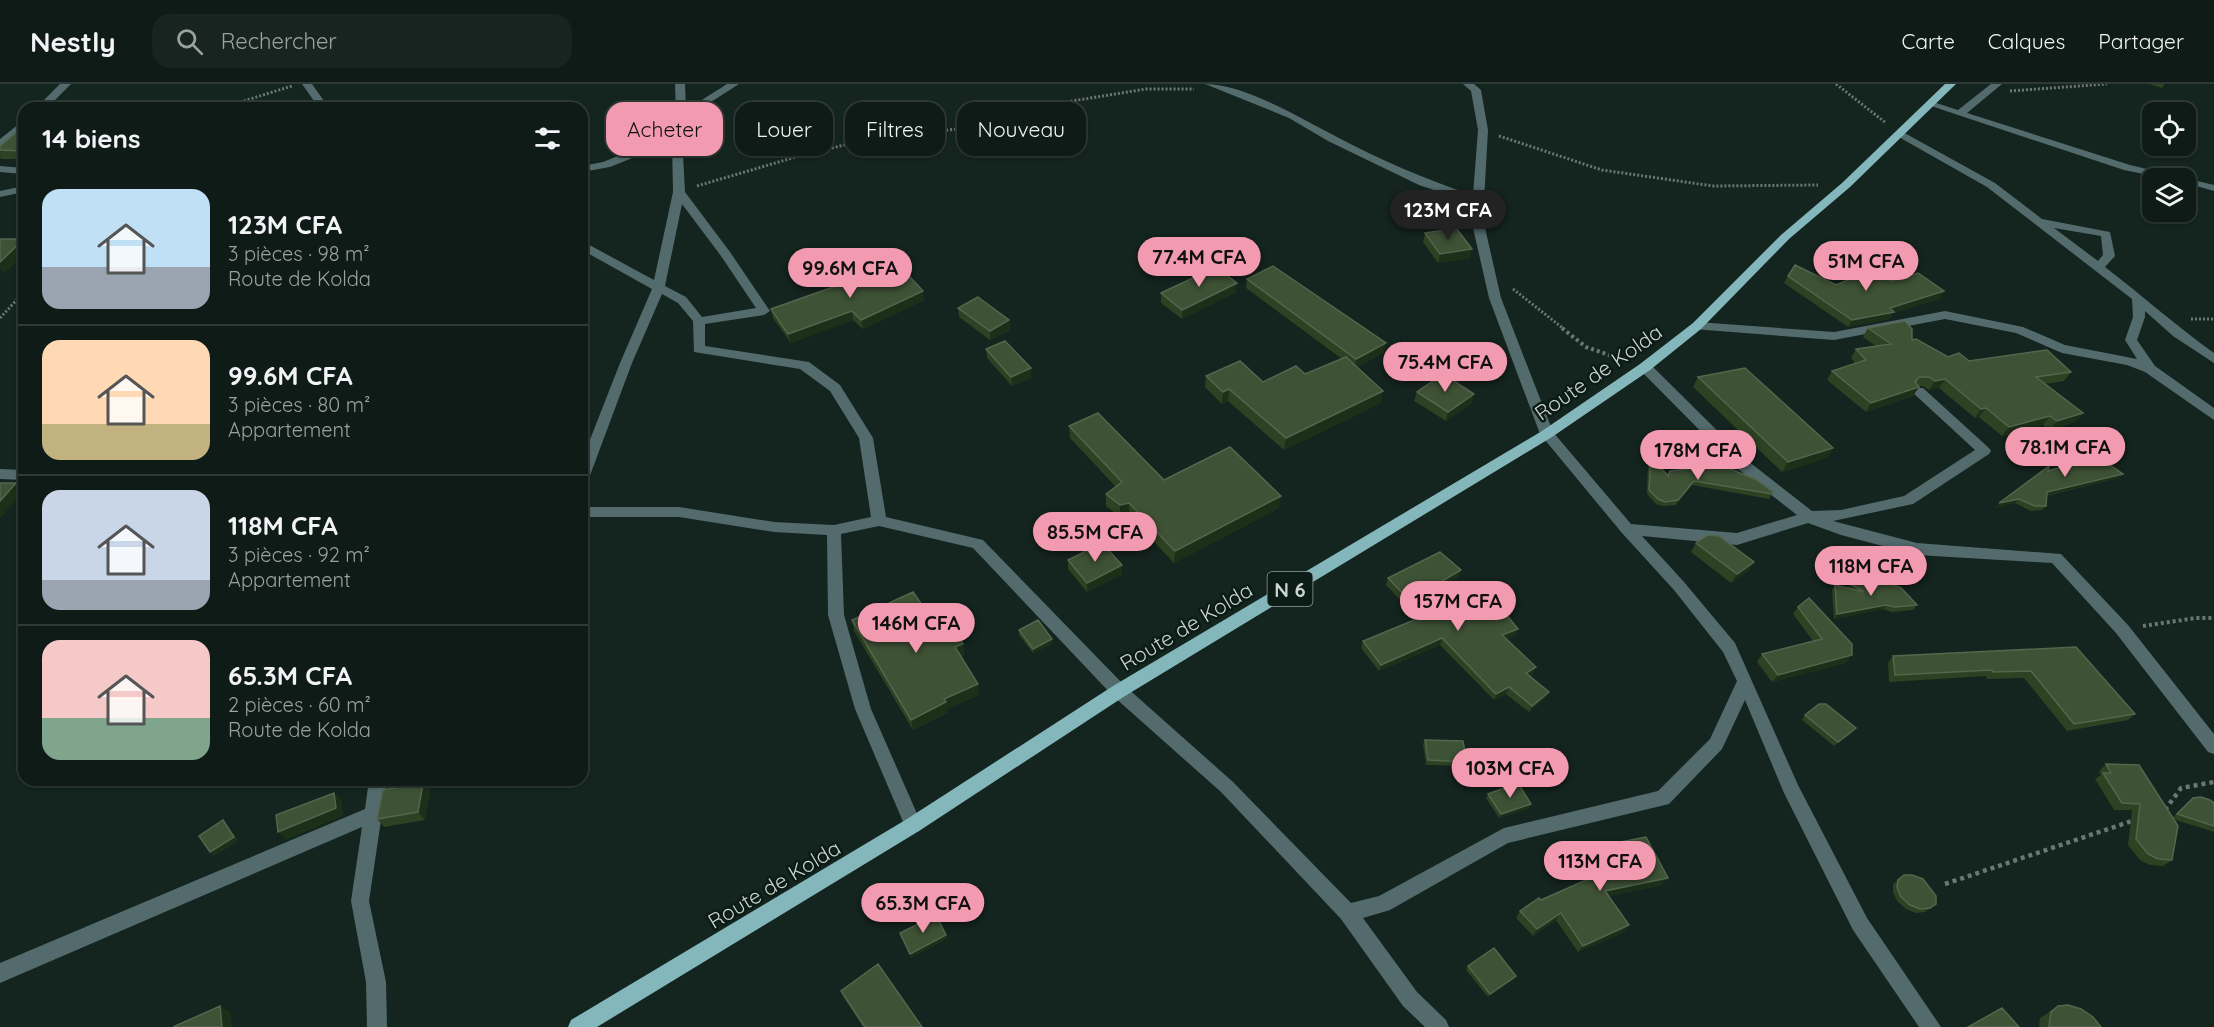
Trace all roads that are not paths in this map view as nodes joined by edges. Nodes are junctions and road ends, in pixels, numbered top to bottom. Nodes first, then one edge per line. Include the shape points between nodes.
1 (66, 84) edge
2 (307, 84) edge
3 (680, 84) edge
4 (734, 84) edge
5 (1468, 84) edge
6 (1951, 84) edge
7 (1211, 85) edge
8 (1994, 87) edge
9 (47, 102) edge
10 (320, 102) edge
11 (681, 102) edge
12 (705, 102) edge
13 (1930, 104) junction
14 (1960, 113) junction
15 (18, 128) edge
16 (1901, 134) junction
17 (0, 145) edge
18 (628, 156) edge
19 (678, 156) edge
20 (588, 168) edge
21 (0, 169) edge
22 (18, 170) edge
23 (2142, 171) edge
24 (2196, 182) edge
25 (2213, 186) edge
26 (18, 190) edge
27 (679, 192) junction
28 (0, 194) edge
29 (1479, 201) junction
30 (2039, 221) junction
31 (588, 248) edge
32 (2098, 268) junction
33 (659, 287) junction
34 (2138, 298) junction
35 (699, 321) junction
36 (1697, 326) junction
37 (2214, 359) edge
38 (1645, 367) junction
39 (2150, 369) junction
40 (1918, 391) edge
41 (2214, 415) edge
42 (1547, 434) junction
43 (588, 462) edge
44 (0, 474) edge
45 (18, 475) edge
46 (588, 512) edge
47 (1809, 517) junction
48 (879, 521) junction
49 (1627, 529) junction
50 (834, 530) junction
51 (1745, 681) junction
52 (1119, 691) junction
53 (2214, 747) edge
54 (377, 786) edge
55 (372, 814) junction
56 (913, 825) junction
57 (1348, 913) junction
58 (0, 973) edge
59 (377, 1027) edge
60 (578, 1027) edge
61 (1439, 1027) edge
62 (1931, 1027) edge

1 - 9 street
2 - 10 street
3 - 11 street
4 - 12 street
5 - 29 street via 1476,90 1484,130
6 - 13 main road, Route de Kolda / N 6
7 - 29 street via 1293,116 1423,183
8 - 14 street
13 - 14 street
13 - 16 main road, Route de Kolda / N 6
14 - 23 street
15 - 17 street
16 - 30 street via 1991,185
16 - 36 main road, Route de Kolda / N 6 via 1785,237
18 - 20 street
19 - 27 street
21 - 22 street
24 - 25 street
26 - 28 street
27 - 33 street
27 - 35 street via 764,311
29 - 42 street via 1477,219 1495,297
30 - 32 street
30 - 32 street via 2106,234 2109,256
31 - 33 street
32 - 34 street
33 - 35 street via 682,300
33 - 43 street
34 - 37 street
34 - 39 street via 2139,317 2131,340
35 - 48 street via 699,349 804,365 835,388 866,438
36 - 38 main road, Route de Kolda / N 6
36 - 39 street via 1834,336 1945,315 2019,330 2062,349 2130,361
38 - 42 main road, Route de Kolda / N 6
38 - 47 street via 1743,465
39 - 41 street
40 - 47 street via 1984,451 1908,500 1841,515
42 - 49 street
42 - 52 main road, Route de Kolda / N 6
44 - 45 street
46 - 50 street via 679,512
47 - 49 street via 1737,539
47 - 53 street via 1840,530 1917,549 2056,558 2122,629
48 - 50 street
48 - 52 street via 978,544
49 - 51 street via 1729,648
50 - 56 street via 836,615 863,709
51 - 57 street via 1716,744 1663,798 1504,836 1383,904
51 - 62 street via 1790,788 1860,924
52 - 56 main road, Route de Kolda / N 6
52 - 57 street via 1227,787
54 - 55 street
55 - 58 street
55 - 59 street via 360,901 376,982
56 - 60 main road, Route de Kolda / N 6
57 - 61 street via 1410,999

